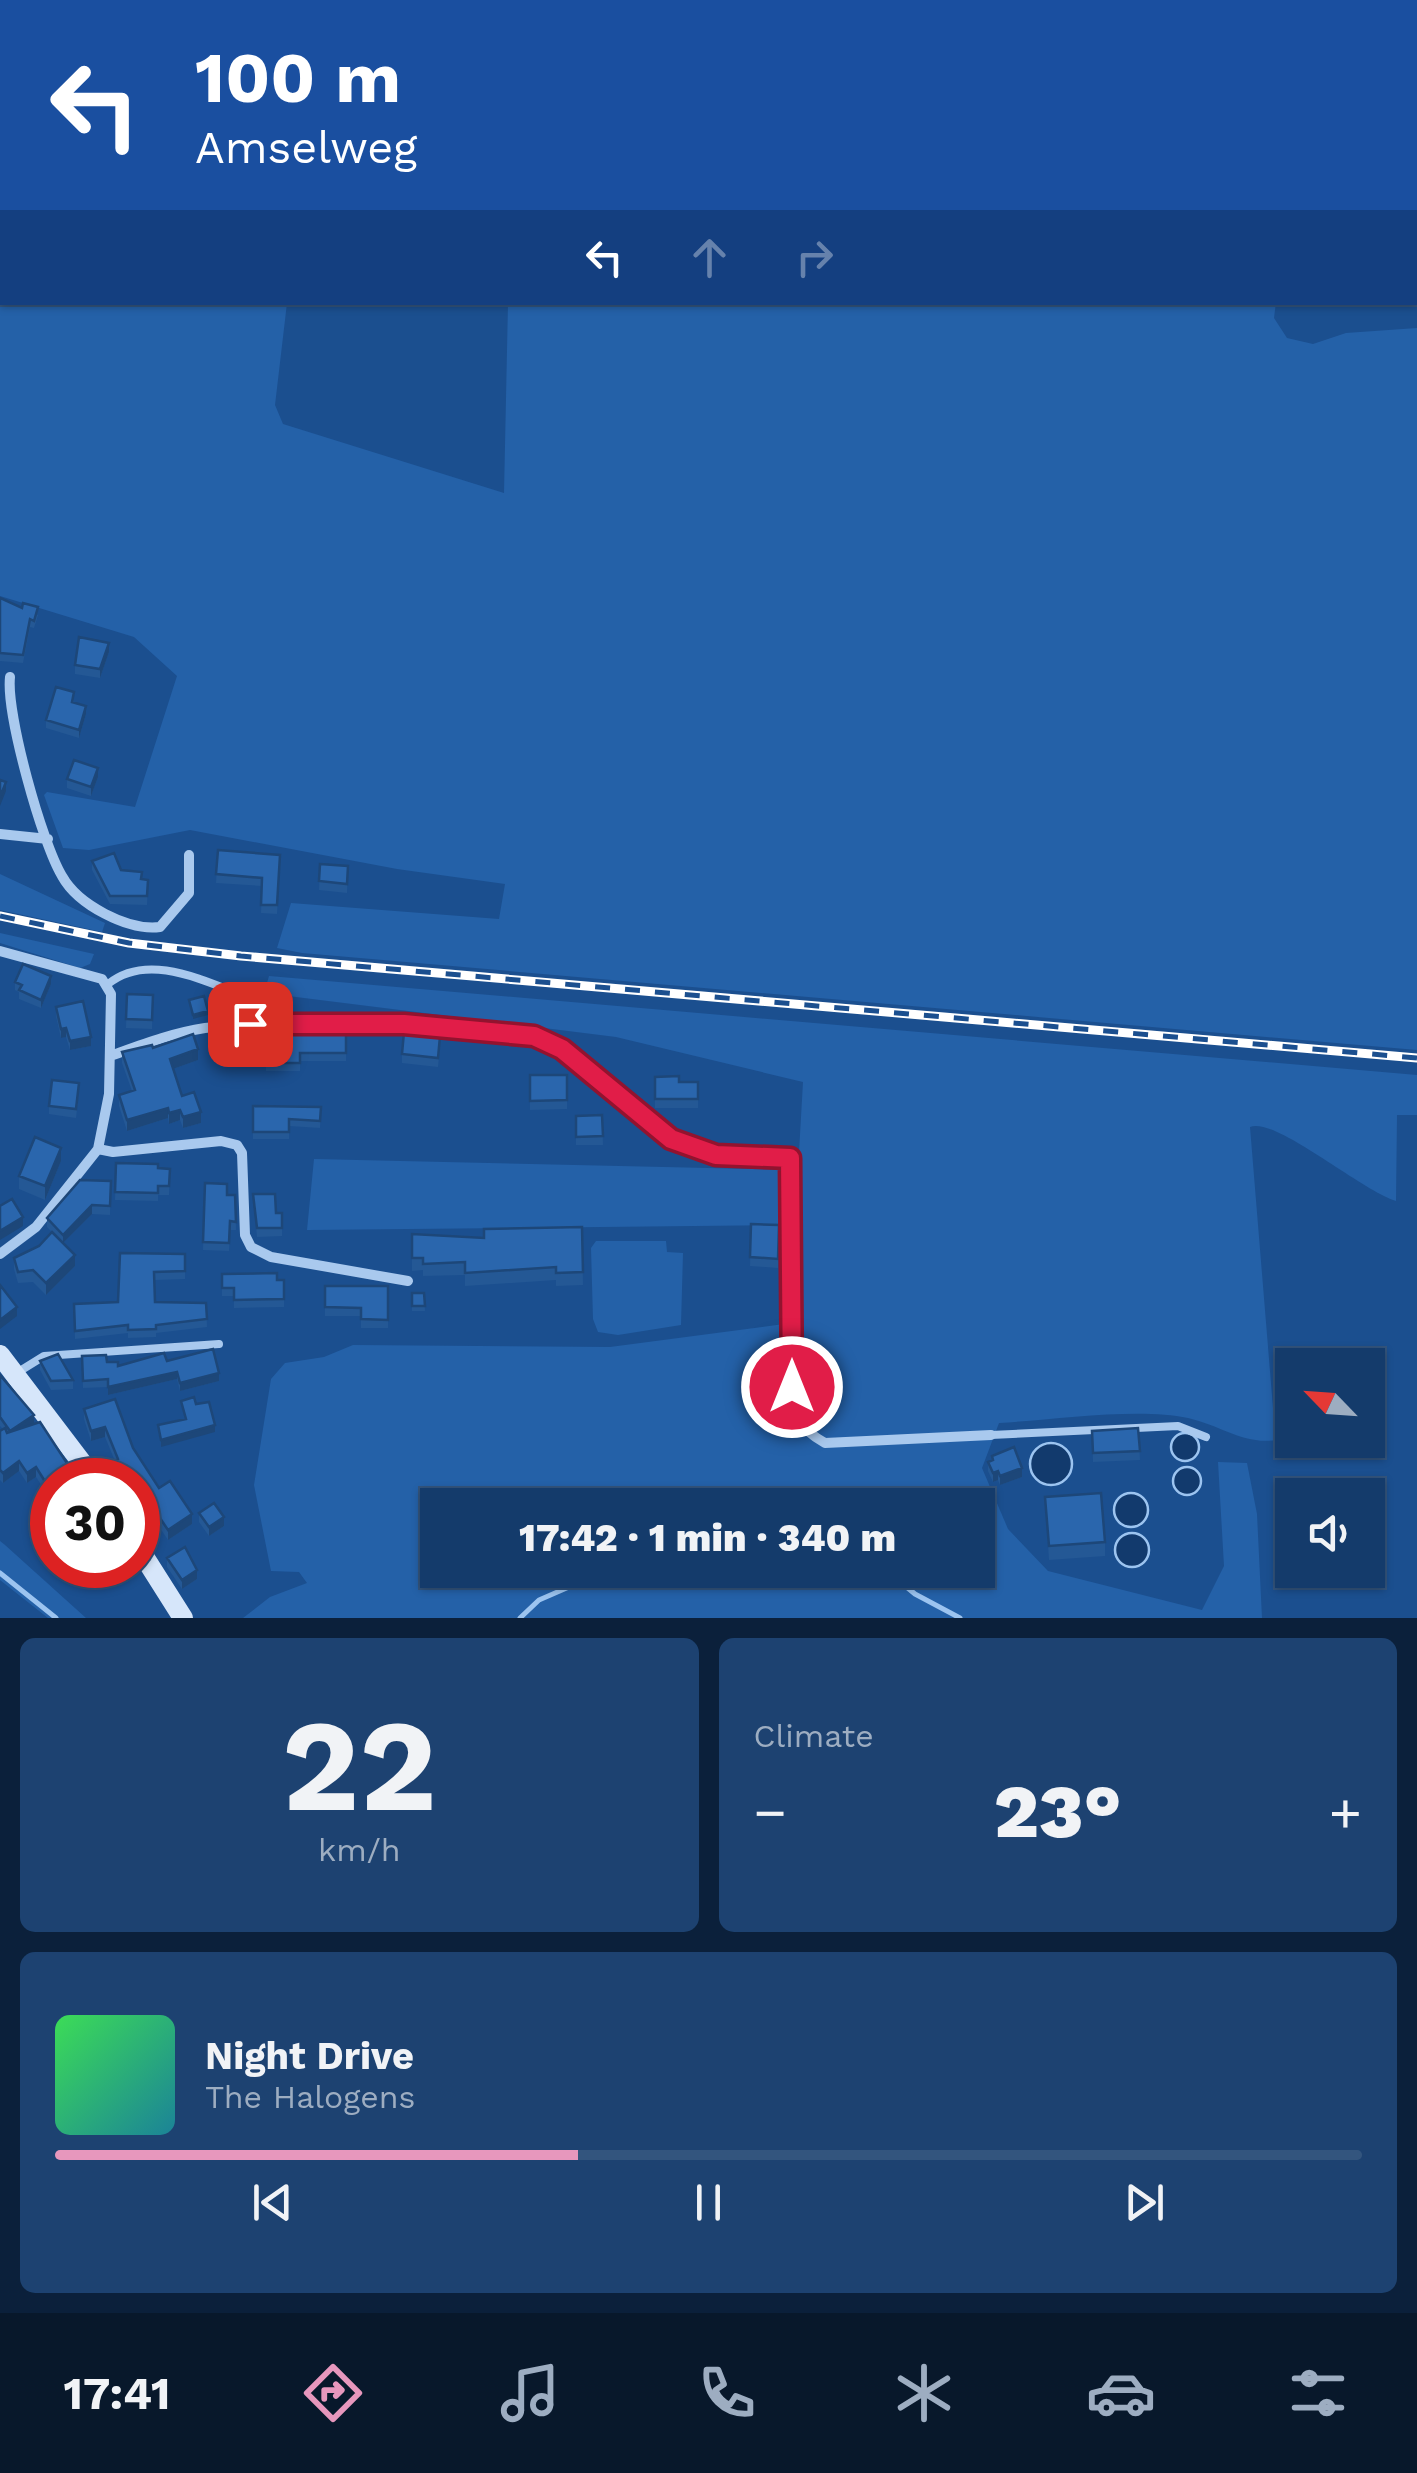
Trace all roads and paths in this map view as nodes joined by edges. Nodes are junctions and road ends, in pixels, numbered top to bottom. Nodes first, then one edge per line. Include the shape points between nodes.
1 (10, 677) dead end
2 (0, 834) edge
3 (48, 839) junction
4 (189, 855) dead end
5 (0, 951) edge
6 (108, 984) junction
7 (250, 1024) junction
8 (110, 1056) junction
9 (98, 1149) junction
10 (0, 1254) edge
11 (408, 1282) dead end
12 (219, 1344) dead end
13 (0, 1355) edge
14 (15, 1374) junction
15 (991, 1435) joint
16 (1206, 1437) dead end
17 (78, 1458) edge
18 (160, 1581) edge
19 (183, 1618) edge

1 - 3 street via 10,712
2 - 3 street
3 - 4 street via 62,877 82,900 152,928 167,921 189,893
5 - 6 street
6 - 7 lane via 137,969 184,974 253,999
6 - 8 street
7 - 8 street via 171,1036
7 - 15 street via 404,1024 534,1036 562,1049 671,1139 716,1155 790,1158 796,1420 824,1442
8 - 9 street
9 - 10 street via 46,1216
9 - 11 street via 221,1140 237,1145 251,1247 270,1257
12 - 14 lane via 44,1356
13 - 14 main road
14 - 17 main road
15 - 16 lane via 1178,1426
18 - 19 main road

